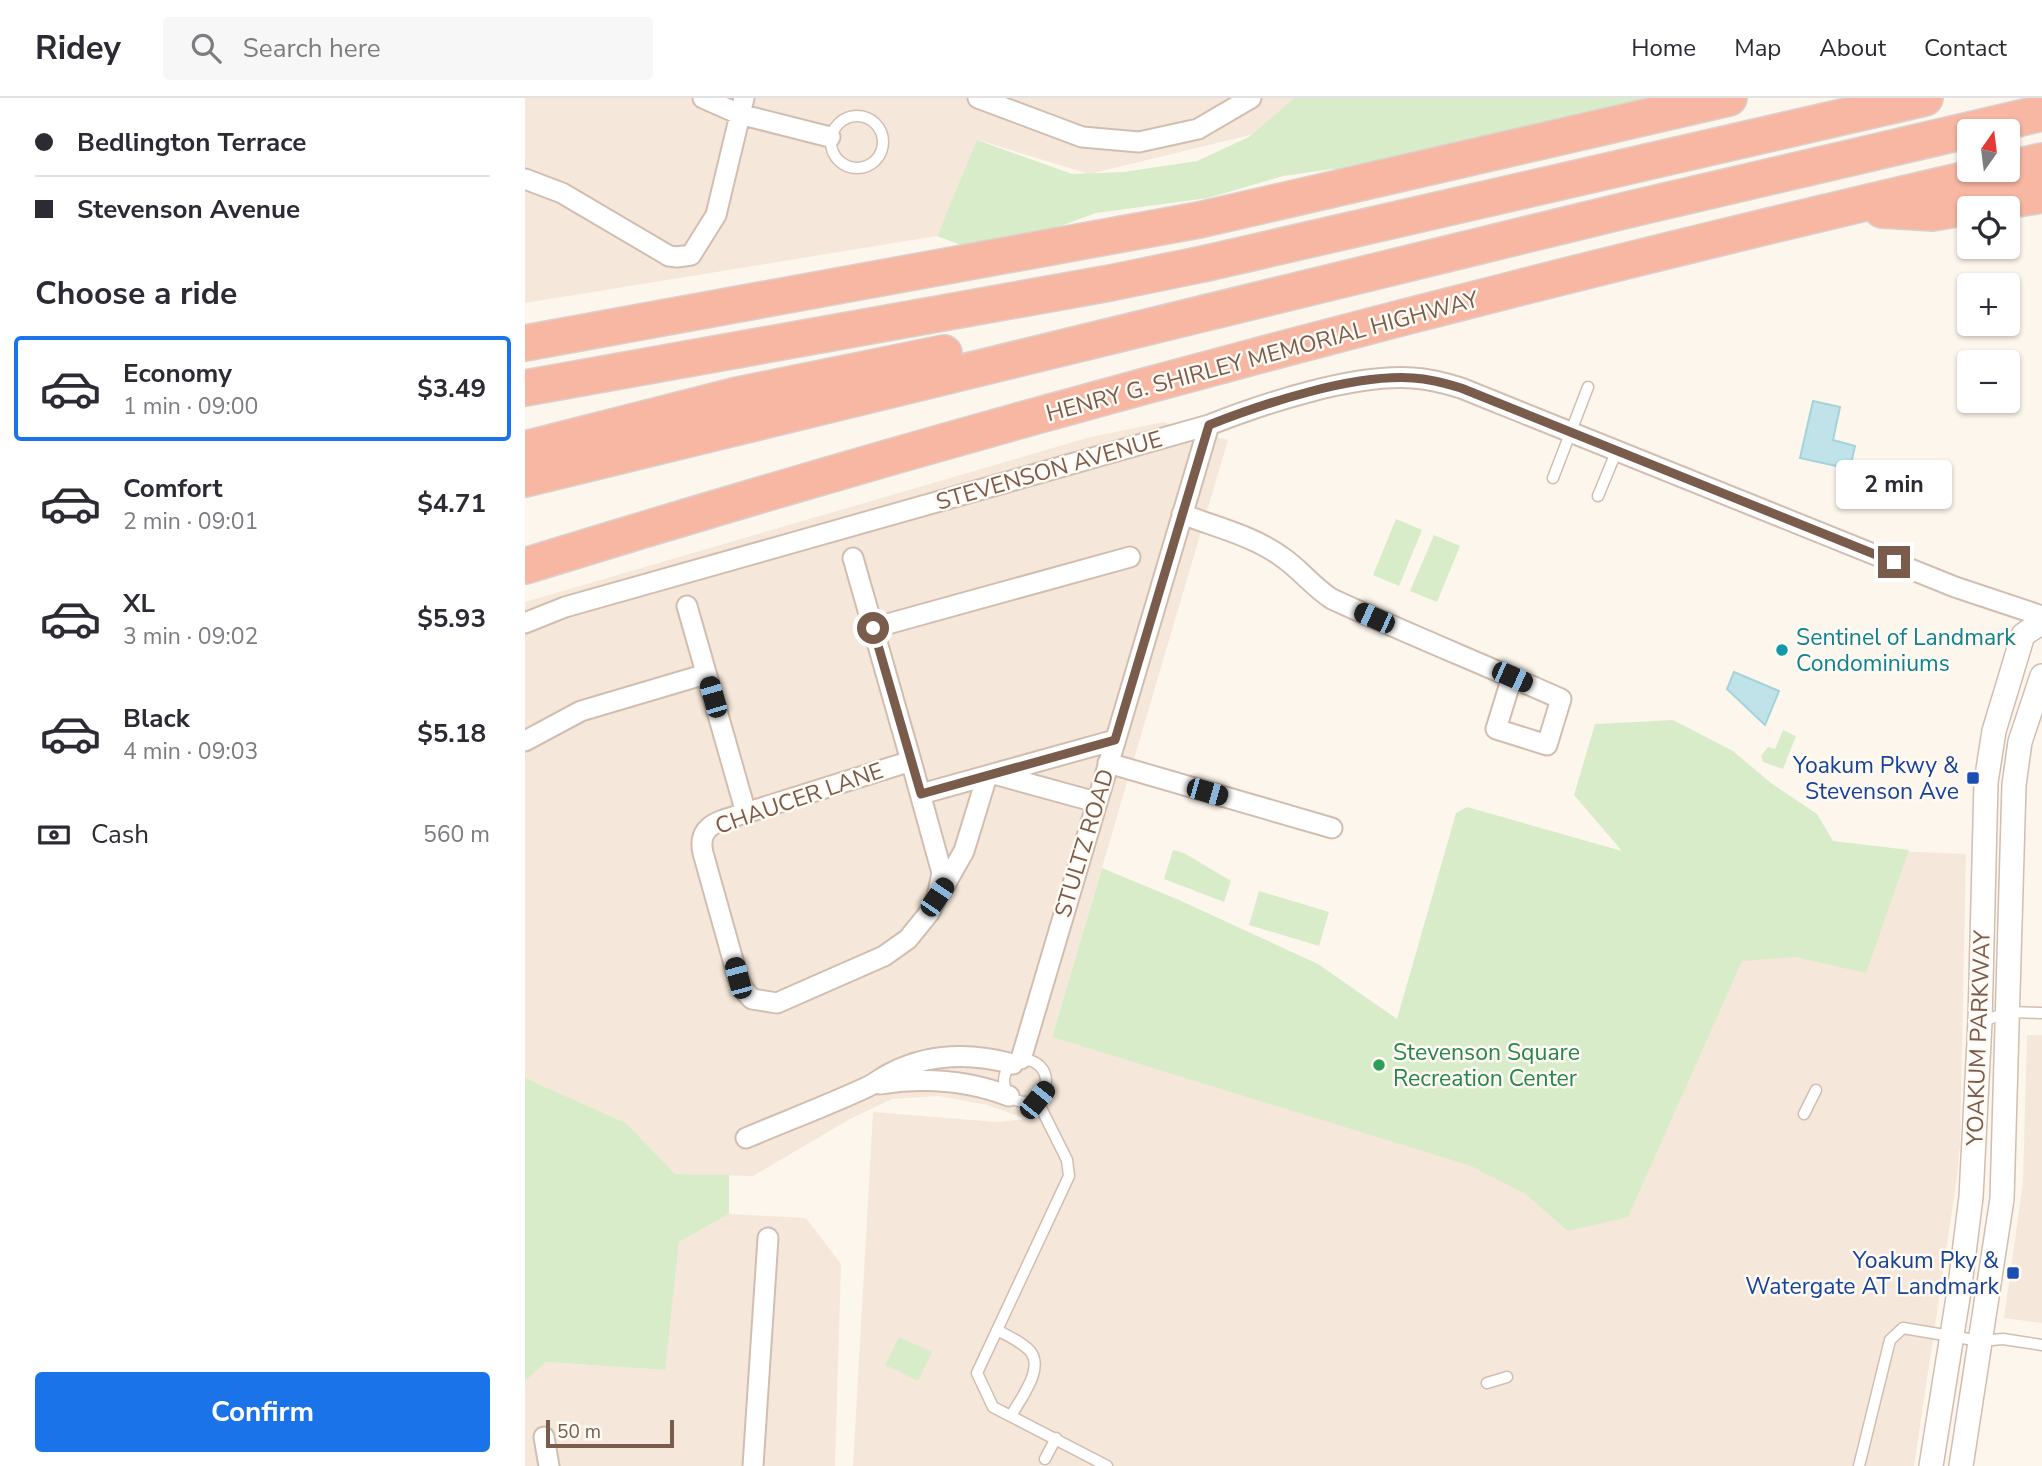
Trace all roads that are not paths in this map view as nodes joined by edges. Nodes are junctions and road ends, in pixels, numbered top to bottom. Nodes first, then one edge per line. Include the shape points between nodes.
1 (703, 98) edge
2 (978, 98) edge
3 (1251, 98) edge
4 (1729, 98) edge
5 (1925, 98) edge
6 (742, 106) edge
7 (2042, 113) edge
8 (830, 137) junction
9 (2042, 161) edge
10 (2020, 166) edge
11 (525, 179) edge
12 (1957, 181) edge
13 (2042, 195) edge
14 (1840, 207) junction
15 (1131, 330) junction
16 (525, 343) edge
17 (1588, 387) dead end
18 (525, 388) edge
19 (1209, 425) junction
20 (1573, 432) junction
21 (525, 449) edge
22 (1617, 450) junction
23 (1553, 478) dead end
24 (525, 479) edge
25 (1598, 496) dead end
26 (1182, 514) junction
27 (1130, 557) dead end
28 (853, 558) dead end
29 (525, 566) edge
30 (687, 606) dead end
31 (2042, 616) edge
32 (2042, 622) edge
33 (525, 623) edge
34 (873, 628) junction
35 (706, 674) junction
36 (2042, 676) edge
37 (1512, 677) dead end
38 (1115, 740) junction
39 (525, 741) edge
40 (912, 761) junction
41 (1108, 763) junction
42 (990, 775) junction
43 (921, 794) junction
44 (1096, 802) junction
45 (746, 813) junction
46 (1332, 828) dead end
47 (937, 897) junction
48 (2008, 1012) junction
49 (2042, 1013) edge
50 (1980, 1022) junction
51 (1017, 1061) junction
52 (869, 1087) junction
53 (1816, 1090) dead end
54 (1009, 1096) junction
55 (1037, 1100) junction
56 (1804, 1114) dead end
57 (746, 1138) dead end
58 (768, 1238) dead end
59 (997, 1330) junction
60 (1952, 1337) junction
61 (1980, 1341) junction
62 (2042, 1345) edge
63 (1507, 1377) dead end
64 (1487, 1383) dead end
65 (1011, 1416) junction
66 (544, 1437) dead end
67 (1056, 1438) junction
68 (1045, 1460) dead end
69 (1859, 1462) edge
70 (549, 1466) edge
71 (753, 1466) edge
72 (1107, 1466) edge
73 (1851, 1466) edge
74 (1931, 1466) edge
75 (1961, 1466) edge

1 - 6 street
2 - 3 street via 1082,137 1139,142 1198,129
4 - 16 highway via 1199,220
5 - 18 highway via 1190,267
6 - 8 street
6 - 11 street via 716,215 691,255 669,256 562,193
7 - 15 highway
8 - 8 lane via 839,121 856,115 874,121 883,137 880,155 866,167 848,167 833,155
9 - 10 highway, HENRY G. SHIRLEY MEMORIAL HIGHWAY
12 - 14 highway, HENRY G. SHIRLEY MEMORIAL HIGHWAY
13 - 14 highway via 1932,213
14 - 29 highway, HENRY G. SHIRLEY MEMORIAL HIGHWAY via 983,429
15 - 21 highway via 1045,333 851,371
15 - 24 highway
17 - 20 lane
19 - 20 street, STEVENSON AVENUE via 1329,388 1382,378 1413,378 1461,388
19 - 26 street, STULTZ ROAD
19 - 33 street, STEVENSON AVENUE via 565,607
20 - 22 street, STEVENSON AVENUE
20 - 23 lane
22 - 25 lane
22 - 31 street, STEVENSON AVENUE via 1955,587
26 - 37 street via 1271,549 1332,599
26 - 38 street, STULTZ ROAD
27 - 34 street
28 - 34 street
30 - 35 street
32 - 50 street, YOAKUM PARKWAY via 2023,635 1994,731 1988,769
34 - 40 street
35 - 39 street via 582,710
35 - 45 street
36 - 48 street, YOAKUM PARKWAY via 2019,742 2014,785
38 - 41 street, STULTZ ROAD
38 - 42 street
40 - 43 street, CHAUCER LANE
40 - 45 street, CHAUCER LANE
41 - 44 street, STULTZ ROAD
41 - 46 street
42 - 43 street
42 - 44 street
42 - 47 street via 964,851
43 - 47 street, CHAUCER LANE via 942,873
44 - 51 street, STULTZ ROAD
45 - 47 street, CHAUCER LANE via 715,823 703,832 701,841 738,978 752,999 777,1003 884,956 917,929
48 - 49 lane
48 - 50 lane
48 - 61 street, YOAKUM PARKWAY via 2002,1199
50 - 60 street, YOAKUM PARKWAY via 1971,1197
51 - 52 street via 932,1058
51 - 54 lane via 1008,1067 1003,1081
51 - 55 lane via 1036,1061 1046,1073 1046,1088
52 - 54 street via 934,1081 978,1085
52 - 57 street
53 - 56 lane
54 - 55 lane via 1022,1103
55 - 59 lane via 1067,1160 1069,1176
58 - 71 street
59 - 65 lane via 977,1373 993,1407
59 - 65 lane via 1029,1350 1035,1363 1034,1374
60 - 61 lane
60 - 69 lane via 1903,1328 1890,1340
60 - 74 street, YOAKUM PARKWAY
61 - 62 lane
61 - 75 street, YOAKUM PARKWAY
63 - 64 lane
65 - 67 lane
66 - 70 street
67 - 68 lane
67 - 72 lane
69 - 73 lane

